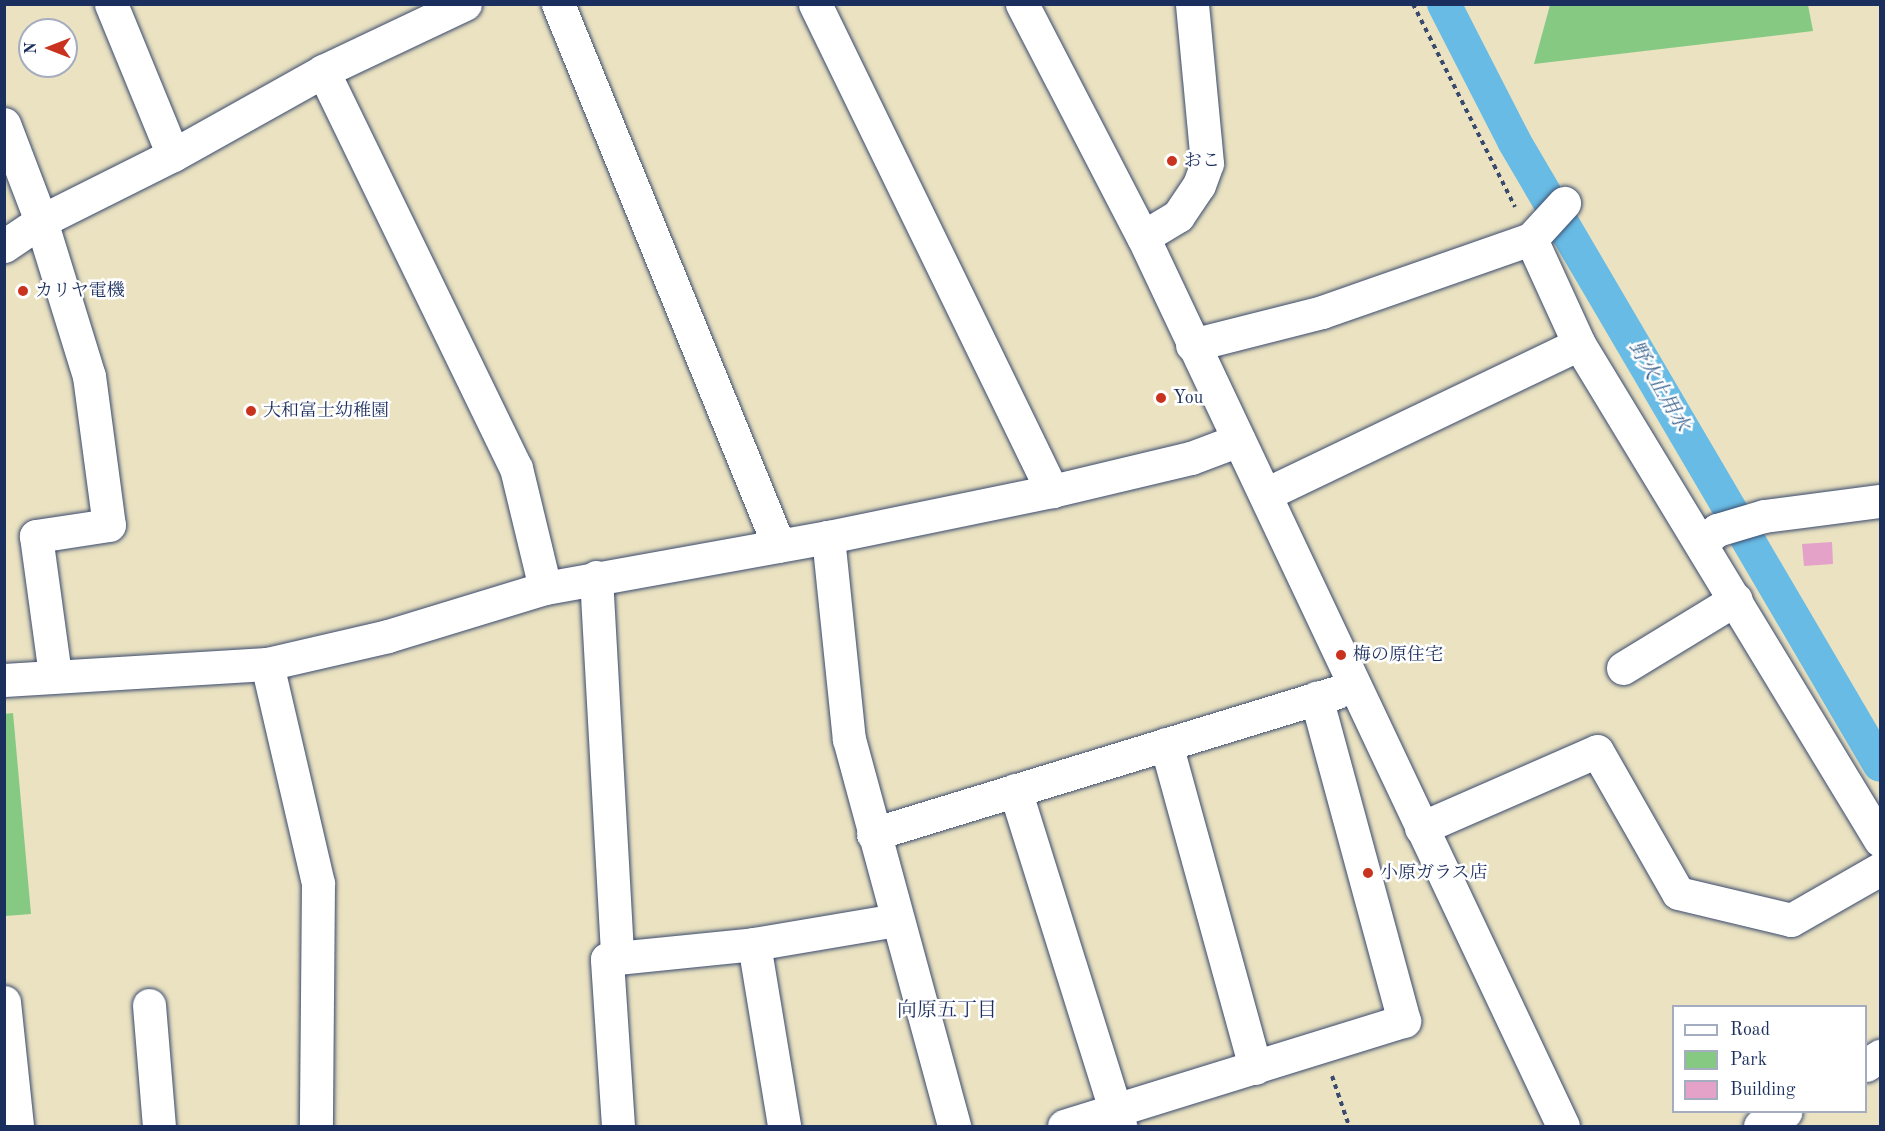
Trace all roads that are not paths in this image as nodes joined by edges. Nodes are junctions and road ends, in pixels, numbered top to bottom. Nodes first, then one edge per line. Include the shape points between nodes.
1 (111, 4) edge
2 (465, 4) edge
3 (558, 4) edge
4 (815, 4) edge
5 (1022, 4) edge
6 (1192, 4) edge
7 (323, 71) junction
8 (4, 124) edge
9 (173, 155) junction
10 (1564, 203) dead end
11 (41, 221) junction
12 (1536, 233) junction
13 (1143, 237) junction
14 (4, 246) edge
15 (1579, 344) junction
16 (1192, 345) junction
17 (1239, 440) junction
18 (1052, 491) junction
19 (1266, 494) junction
20 (1881, 501) edge
21 (828, 537) junction
22 (1709, 537) junction
23 (779, 546) junction
24 (596, 577) junction
25 (545, 588) junction
26 (1736, 599) junction
27 (253, 666) junction
28 (1623, 668) dead end
29 (56, 674) junction
30 (4, 680) edge
31 (1356, 686) junction
32 (1316, 699) junction
33 (1166, 744) junction
34 (1015, 790) junction
35 (1421, 828) junction
36 (873, 834) junction
37 (1881, 840) edge
38 (1881, 868) edge
39 (896, 920) junction
40 (754, 944) junction
41 (612, 958) junction
42 (4, 1002) edge
43 (149, 1005) dead end
44 (1881, 1056) edge
45 (1867, 1064) edge
46 (1255, 1068) junction
47 (1783, 1113) edge
48 (1798, 1113) edge
49 (1117, 1119) edge
50 (17, 1126) edge
51 (159, 1126) edge
52 (316, 1126) edge
53 (618, 1126) edge
54 (784, 1126) edge
55 (954, 1126) edge
56 (1064, 1126) edge
57 (1563, 1126) edge
58 (1760, 1126) edge
59 (1806, 1126) edge

1 - 9 street
2 - 7 street
3 - 23 street
4 - 18 street
5 - 13 street
6 - 13 street via 1207,163 1199,185 1178,216
7 - 9 street
7 - 25 street via 516,468
8 - 11 street
9 - 11 street
10 - 12 street
11 - 14 street
11 - 29 street via 89,376 109,525 36,536
12 - 15 street
12 - 16 street via 1322,312
13 - 16 street
15 - 19 street
15 - 22 street
16 - 17 street
17 - 18 street via 1191,458
17 - 19 street
18 - 21 street
19 - 31 street
20 - 22 street via 1764,516
21 - 23 street
21 - 36 street via 849,739
22 - 26 street
23 - 24 street
24 - 25 street
24 - 41 street
25 - 27 street via 388,636
26 - 28 street
26 - 37 street
27 - 29 street
27 - 52 street via 318,883
29 - 30 street
31 - 32 street
31 - 35 street
32 - 33 street
32 - 46 street via 1404,1021
33 - 34 street
33 - 46 street
34 - 36 street
34 - 49 street
35 - 38 street via 1598,751 1678,893 1791,920
35 - 57 street
36 - 39 street
39 - 40 street
39 - 55 street
40 - 41 street
40 - 54 street
41 - 53 street
42 - 50 street
43 - 51 street
44 - 45 street
46 - 49 street
47 - 58 street
48 - 59 street
49 - 56 street

